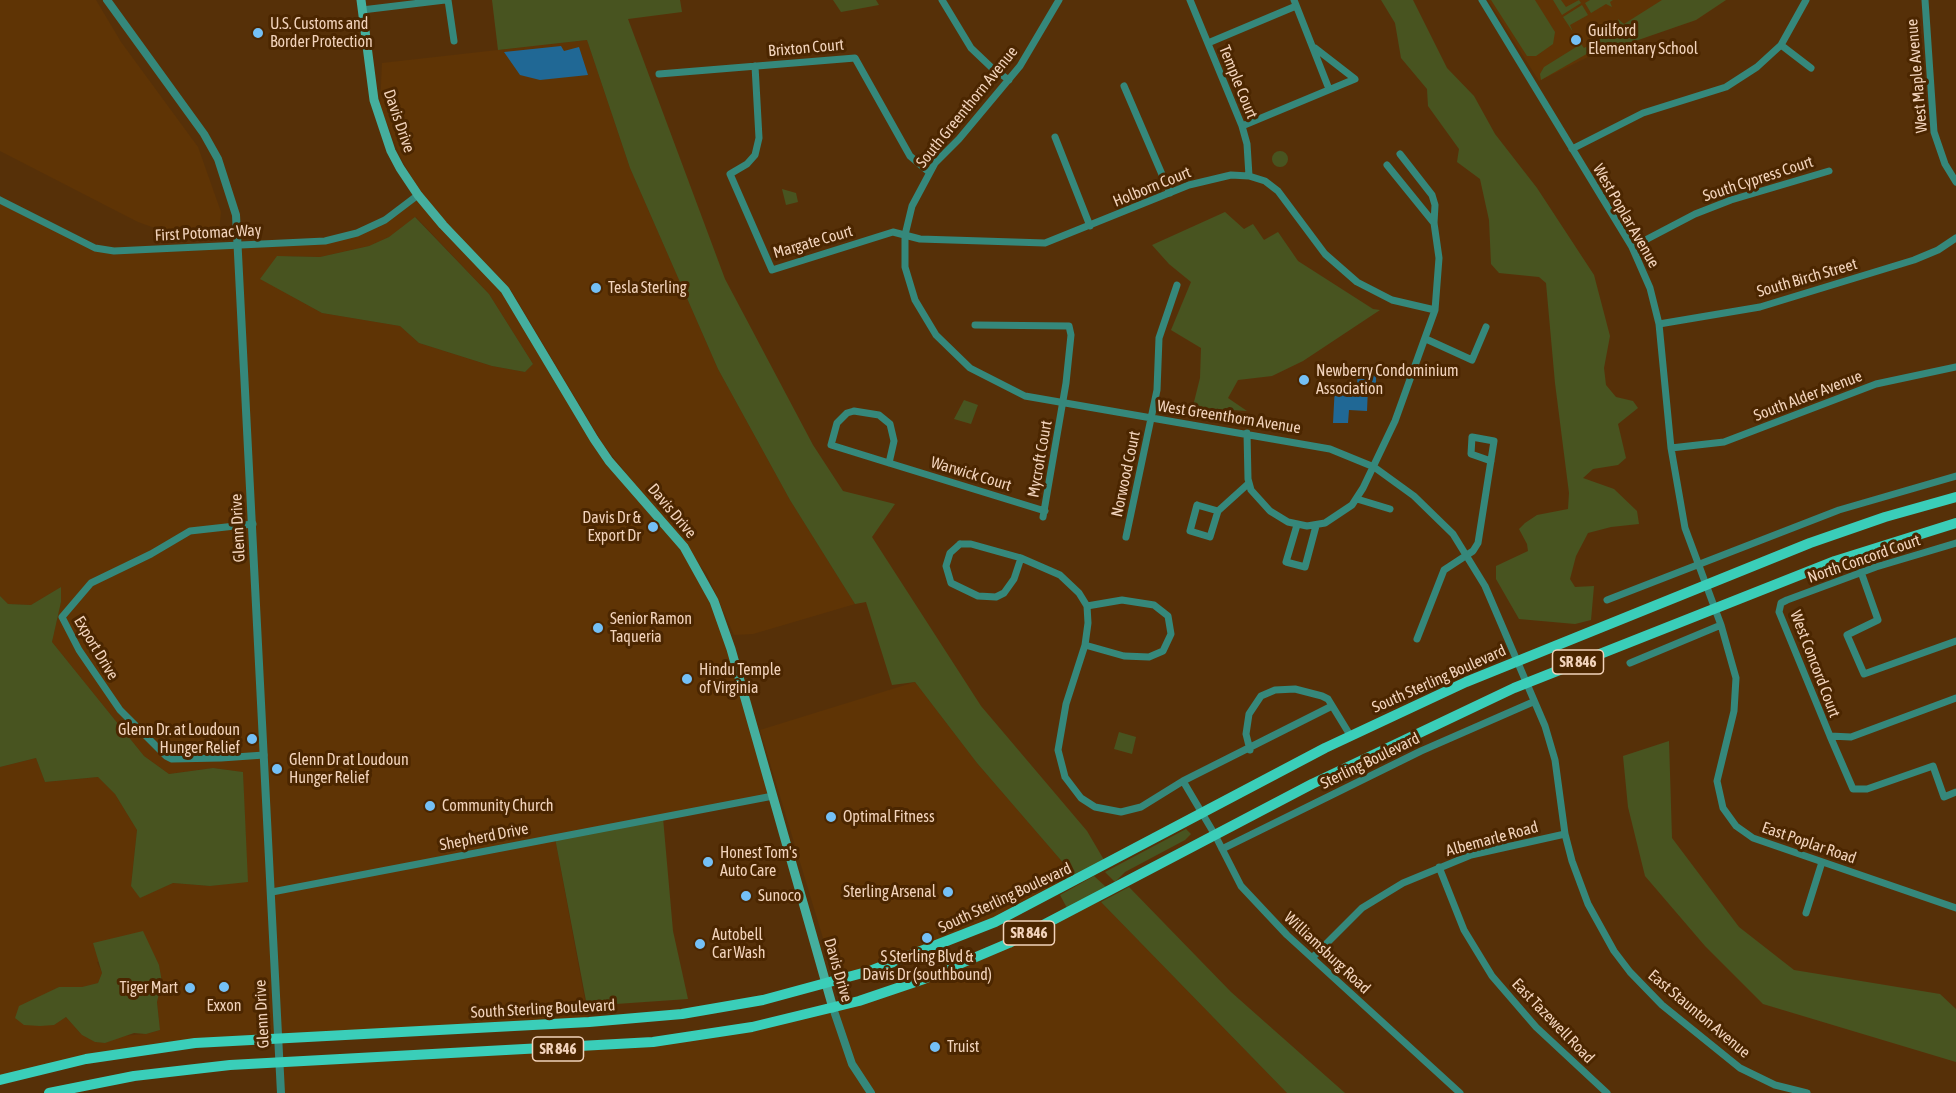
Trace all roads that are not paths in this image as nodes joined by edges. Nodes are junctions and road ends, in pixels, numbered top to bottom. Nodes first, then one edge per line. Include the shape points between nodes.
1 (107, 0) edge
2 (447, 0) edge
3 (942, 0) edge
4 (1059, 0) edge
5 (1190, 0) edge
6 (1482, 0) edge
7 (1806, 0) edge
8 (1925, 0) edge
9 (1295, 3) edge
10 (361, 5) edge
11 (454, 41) dead end
12 (1208, 43) junction
13 (1781, 45) junction
14 (1315, 48) junction
15 (755, 66) junction
16 (1811, 68) dead end
17 (659, 74) dead end
18 (1009, 80) junction
19 (1124, 86) dead end
20 (1329, 89) junction
21 (1242, 126) junction
22 (1055, 137) dead end
23 (1572, 149) junction
24 (1400, 154) dead end
25 (1387, 165) dead end
26 (1829, 171) dead end
27 (929, 172) junction
28 (1249, 176) junction
29 (1956, 182) edge
30 (1170, 193) junction
31 (418, 195) junction
32 (0, 200) edge
33 (1434, 223) junction
34 (1090, 226) junction
35 (905, 235) junction
36 (1956, 238) edge
37 (239, 246) junction
38 (1632, 247) junction
39 (1177, 285) dead end
40 (1435, 310) junction
41 (1659, 324) junction
42 (975, 325) dead end
43 (1486, 327) dead end
44 (1426, 339) junction
45 (1956, 366) edge
46 (1063, 405) junction
47 (1152, 418) junction
48 (1247, 433) junction
49 (1671, 448) junction
50 (1491, 461) dead end
51 (889, 463) junction
52 (1374, 467) junction
53 (1956, 476) edge
54 (1249, 483) junction
55 (1956, 497) edge
56 (1357, 499) junction
57 (1390, 509) dead end
58 (1218, 511) junction
59 (1044, 514) joint
60 (1956, 523) edge
61 (253, 524) junction
62 (1297, 525) junction
63 (1316, 526) junction
64 (1126, 537) dead end
65 (1956, 543) edge
66 (1467, 556) junction
67 (1021, 558) junction
68 (1698, 564) junction
69 (1861, 572) junction
70 (1707, 584) junction
71 (1606, 600) dead end
72 (1781, 603) joint
73 (1087, 606) junction
74 (1715, 608) junction
75 (1721, 625) junction
76 (1417, 639) dead end
77 (1956, 641) edge
78 (1085, 645) junction
79 (1517, 661) junction
80 (1630, 663) dead end
81 (1526, 683) junction
82 (1956, 698) edge
83 (1533, 702) junction
84 (1332, 706) junction
85 (1350, 735) junction
86 (1829, 735) junction
87 (1250, 750) junction
88 (264, 755) junction
89 (1183, 781) junction
90 (1956, 792) edge
91 (773, 796) junction
92 (1201, 813) junction
93 (1565, 834) junction
94 (1215, 835) junction
95 (1222, 849) junction
96 (1822, 862) junction
97 (1439, 867) junction
98 (272, 892) junction
99 (1956, 908) edge
100 (1806, 913) dead end
101 (1313, 957) junction
102 (826, 984) junction
103 (833, 1008) junction
104 (278, 1037) junction
105 (279, 1063) junction
106 (0, 1080) edge
107 (49, 1093) edge
108 (281, 1093) edge
109 (871, 1093) edge
110 (1460, 1093) edge
111 (1606, 1093) edge
112 (1807, 1093) edge

1 - 37 street, Glenn Drive via 218,159 236,215
2 - 10 street
2 - 11 street
3 - 18 street via 971,48
4 - 18 street, South Greenthorn Avenue via 1042,33
5 - 12 street, Temple Court
6 - 23 street, West Poplar Avenue
7 - 13 street
8 - 29 street, West Maple Avenue via 1934,132
9 - 12 street
9 - 14 street
10 - 31 main road, Davis Drive via 369,73 381,124 391,151
12 - 21 street, Temple Court
13 - 16 street
13 - 23 street via 1726,87 1643,113
14 - 20 street
14 - 20 street via 1355,79
15 - 17 street, Brixton Court
15 - 27 street, Brixton Court via 855,58 910,156
15 - 35 street, Margate Court via 759,138 755,155 730,174 771,270 892,232
18 - 27 street, South Greenthorn Avenue
19 - 30 street
20 - 21 street
21 - 28 street, Temple Court
22 - 34 street
23 - 38 street, West Poplar Avenue
24 - 33 street via 1432,195
25 - 33 street
26 - 38 street, South Cypress Court via 1731,200
27 - 35 street, South Greenthorn Avenue via 912,206
28 - 30 street, Holborn Court via 1210,179
28 - 40 street, Holborn Court via 1278,191 1324,254 1357,282 1392,300
30 - 34 street, Holborn Court
31 - 37 street, First Potomac Way via 385,220 357,233 325,241
31 - 91 main road, Davis Drive via 505,290 609,461 693,562 724,629
32 - 37 street, First Potomac Way via 95,248 114,251
33 - 40 street via 1439,258
34 - 35 street, Holborn Court via 1044,243 920,239
35 - 46 street, West Greenthorn Avenue via 905,267 915,300 951,352 1008,390
36 - 41 street, South Birch Street via 1914,260 1760,307
37 - 61 street, Glenn Drive
38 - 41 street, West Poplar Avenue via 1650,288
39 - 47 street, Norwood Court via 1159,338
40 - 44 street
41 - 49 street, West Poplar Avenue
42 - 46 street, Mycroft Court via 1069,326
43 - 44 street via 1472,360
44 - 52 street
45 - 49 street, South Alder Avenue via 1876,384 1724,442
46 - 47 street, West Greenthorn Avenue
46 - 59 street, Mycroft Court
47 - 48 street, West Greenthorn Avenue
47 - 64 street, Norwood Court
48 - 52 street, West Greenthorn Avenue via 1330,449
48 - 54 street
49 - 68 street, West Poplar Avenue via 1684,528
50 - 66 street via 1478,543
51 - 51 street, Warwick Court via 894,436 884,418 859,411 841,418 831,446
51 - 59 street, Warwick Court
52 - 56 street
52 - 66 street, West Greenthorn Avenue via 1440,519
53 - 68 street via 1839,510
54 - 58 street
54 - 62 street via 1270,512
55 - 70 main road, South Sterling Boulevard / SR 846 via 1843,531
56 - 57 street
56 - 63 street via 1336,518
58 - 58 street via 1197,505 1190,531 1210,537
60 - 74 main road, SR 846 via 1870,549
61 - 88 street, Glenn Drive
61 - 88 street, Export Drive via 190,531 91,583 62,617 79,650 120,710 161,752 172,759
62 - 63 street
62 - 63 street via 1286,562 1305,567
65 - 69 street, North Concord Court
66 - 76 street via 1444,570
66 - 79 street, West Greenthorn Avenue via 1485,586
67 - 67 street via 1010,587 996,597 966,592 951,583 945,571 950,553 960,544
67 - 73 street via 1060,575
68 - 70 street, West Poplar Avenue
68 - 71 street
69 - 72 street, North Concord Court
69 - 77 street via 1878,620 1847,635 1864,674
70 - 74 street, West Poplar Avenue
70 - 79 main road, South Sterling Boulevard / SR 846
72 - 86 street, West Concord Court via 1783,626
73 - 78 street
73 - 78 street via 1122,600 1154,605 1168,616 1171,634 1166,648 1149,657 1124,656
74 - 75 street, East Poplar Road
74 - 81 main road, SR 846
75 - 80 street
75 - 96 street, East Poplar Road via 1737,687 1718,767 1717,790 1723,808 1736,826 1753,838
78 - 89 street via 1066,704 1058,750 1065,777 1088,803 1121,812 1141,807
79 - 81 street, West Greenthorn Avenue
79 - 85 main road, South Sterling Boulevard / SR 846
81 - 83 street, East Staunton Avenue
81 - 94 main road, SR 846 via 1421,730
82 - 86 street via 1851,736
83 - 93 street, East Staunton Avenue via 1555,760
83 - 95 street, Sterling Boulevard via 1421,751
84 - 85 street
84 - 87 street
84 - 87 street via 1322,696 1304,690 1286,688 1266,693 1254,703 1249,714 1246,734
85 - 92 main road, South Sterling Boulevard / SR 846
86 - 90 street, West Concord Court via 1853,789 1867,789 1933,766 1944,797
87 - 89 street
88 - 98 street, Glenn Drive
89 - 92 street, Williamsburg Road
91 - 98 street, Shepherd Drive
91 - 102 main road, Davis Drive
92 - 94 street, Williamsburg Road
92 - 102 main road, South Sterling Boulevard / SR 846 via 995,922 932,949
93 - 97 street, Albemarle Road via 1471,855
93 - 112 street, East Staunton Avenue via 1600,928 1645,988 1740,1068 1775,1085
94 - 95 street, Williamsburg Road
94 - 103 main road, SR 846 via 978,957
95 - 101 street, Williamsburg Road via 1241,886
96 - 99 street, East Poplar Road
96 - 100 street
97 - 101 street, Albemarle Road via 1370,902
97 - 111 street, East Tazewell Road via 1464,930 1492,976 1536,1028
98 - 104 street, Glenn Drive
101 - 110 street, Williamsburg Road
102 - 103 main road, Davis Drive
102 - 104 main road, South Sterling Boulevard / SR 846 via 763,1000 645,1018
103 - 105 main road, SR 846 via 741,1029 653,1042
103 - 109 street, Davis Drive via 852,1064
104 - 105 street, Glenn Drive
104 - 106 main road, South Sterling Boulevard / SR 846 via 156,1047
105 - 107 main road, SR 846 via 165,1072
105 - 108 street, Glenn Drive

